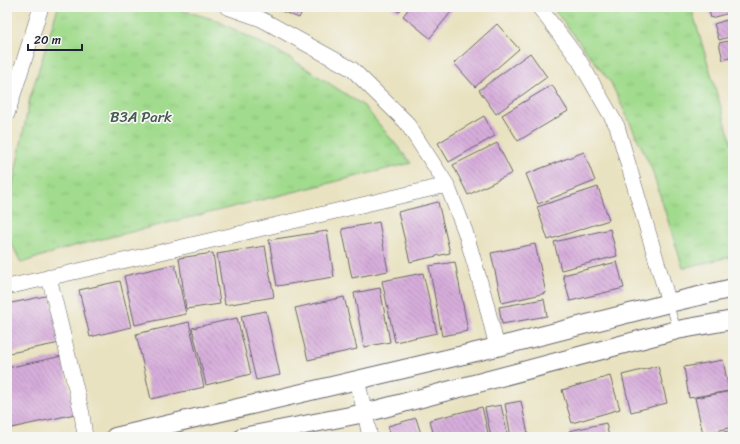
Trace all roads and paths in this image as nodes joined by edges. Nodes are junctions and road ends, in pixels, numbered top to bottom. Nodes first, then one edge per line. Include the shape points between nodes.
1 (41, 7) edge
2 (227, 7) edge
3 (539, 7) edge
4 (243, 10) edge
5 (7, 114) edge
6 (447, 185) junction
7 (49, 277) junction
8 (7, 287) edge
9 (733, 288) edge
10 (669, 303) junction
11 (733, 320) edge
12 (677, 330) junction
13 (497, 347) junction
14 (357, 380) junction
15 (365, 413) junction
16 (85, 437) edge
17 (115, 437) edge
18 (243, 437) edge
19 (370, 437) edge

1 - 5 street
2 - 4 street
3 - 10 street via 579,60 617,126
4 - 6 street via 352,69 406,122
6 - 7 street
6 - 13 street via 465,231
7 - 8 street
7 - 16 street via 82,414
9 - 10 street
10 - 12 lane
10 - 13 street
11 - 12 street
12 - 15 street
13 - 14 street
14 - 15 street
14 - 17 street
15 - 18 street
15 - 19 street

